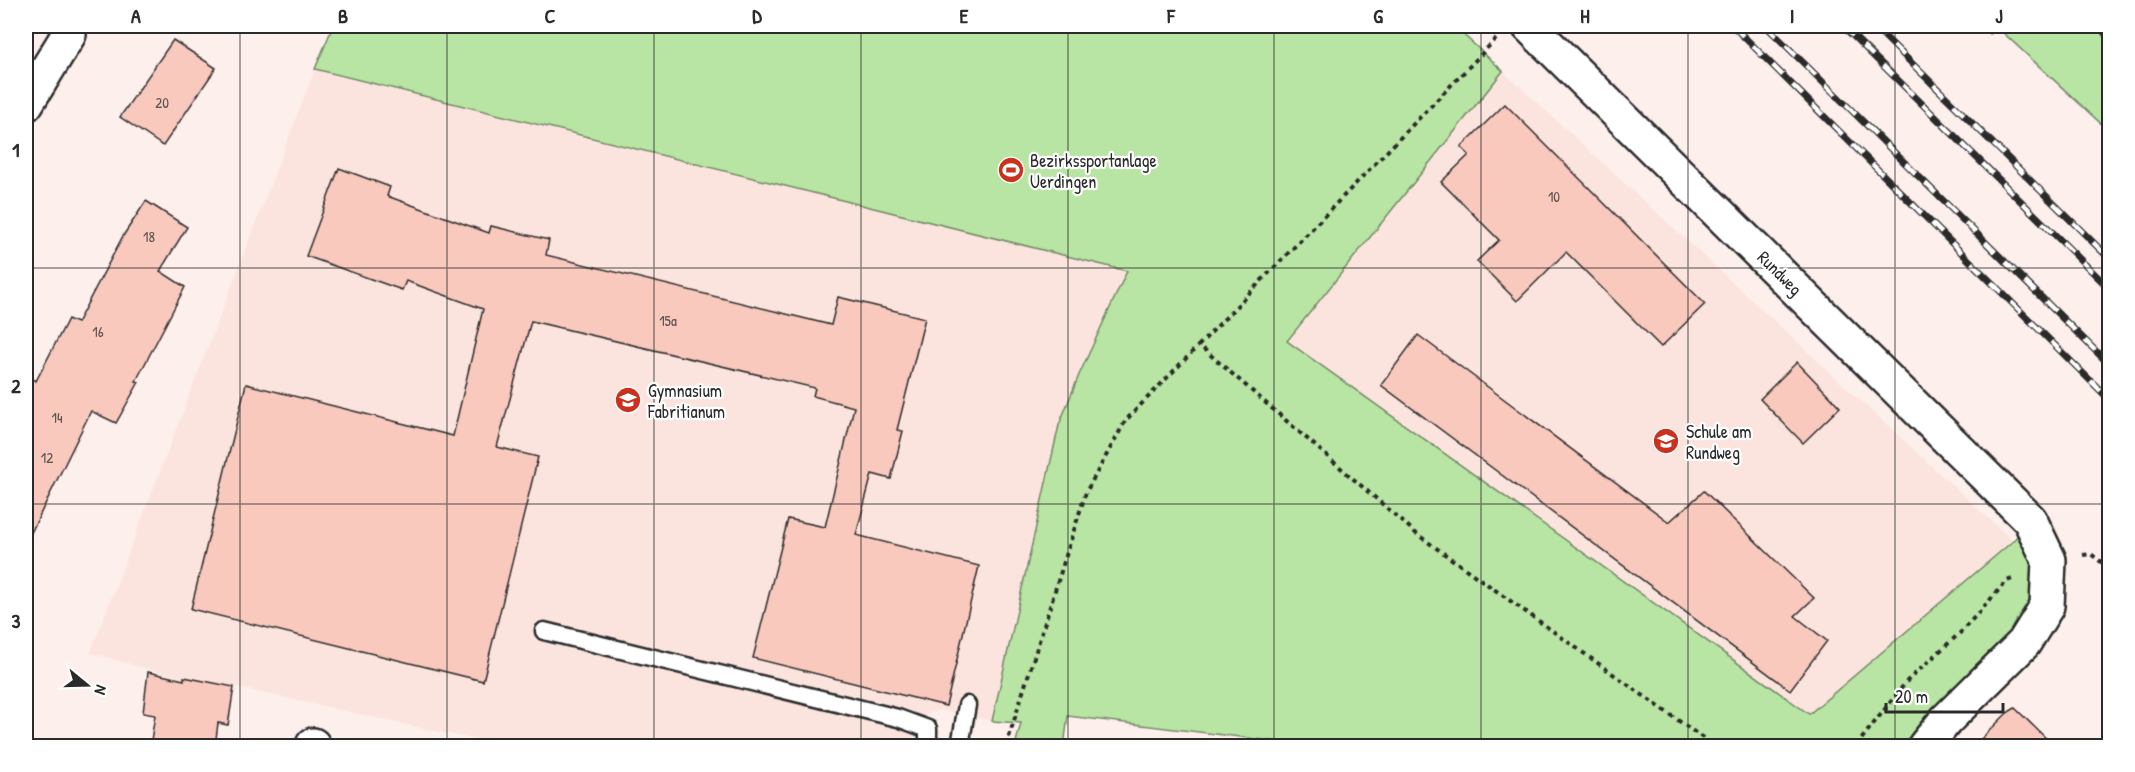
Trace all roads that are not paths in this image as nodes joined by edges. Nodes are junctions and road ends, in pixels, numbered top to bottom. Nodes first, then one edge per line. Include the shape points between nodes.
1 (68, 30) edge
2 (1515, 30) edge
3 (26, 104) edge
4 (544, 631) dead end
5 (967, 705) dead end
6 (928, 747) edge
7 (960, 747) edge
8 (1925, 747) edge

1 - 3 street
2 - 8 street, Rundweg via 2030,520 2049,560 2047,606 2024,643 1946,720
4 - 6 lane via 898,718 928,729
5 - 7 lane

